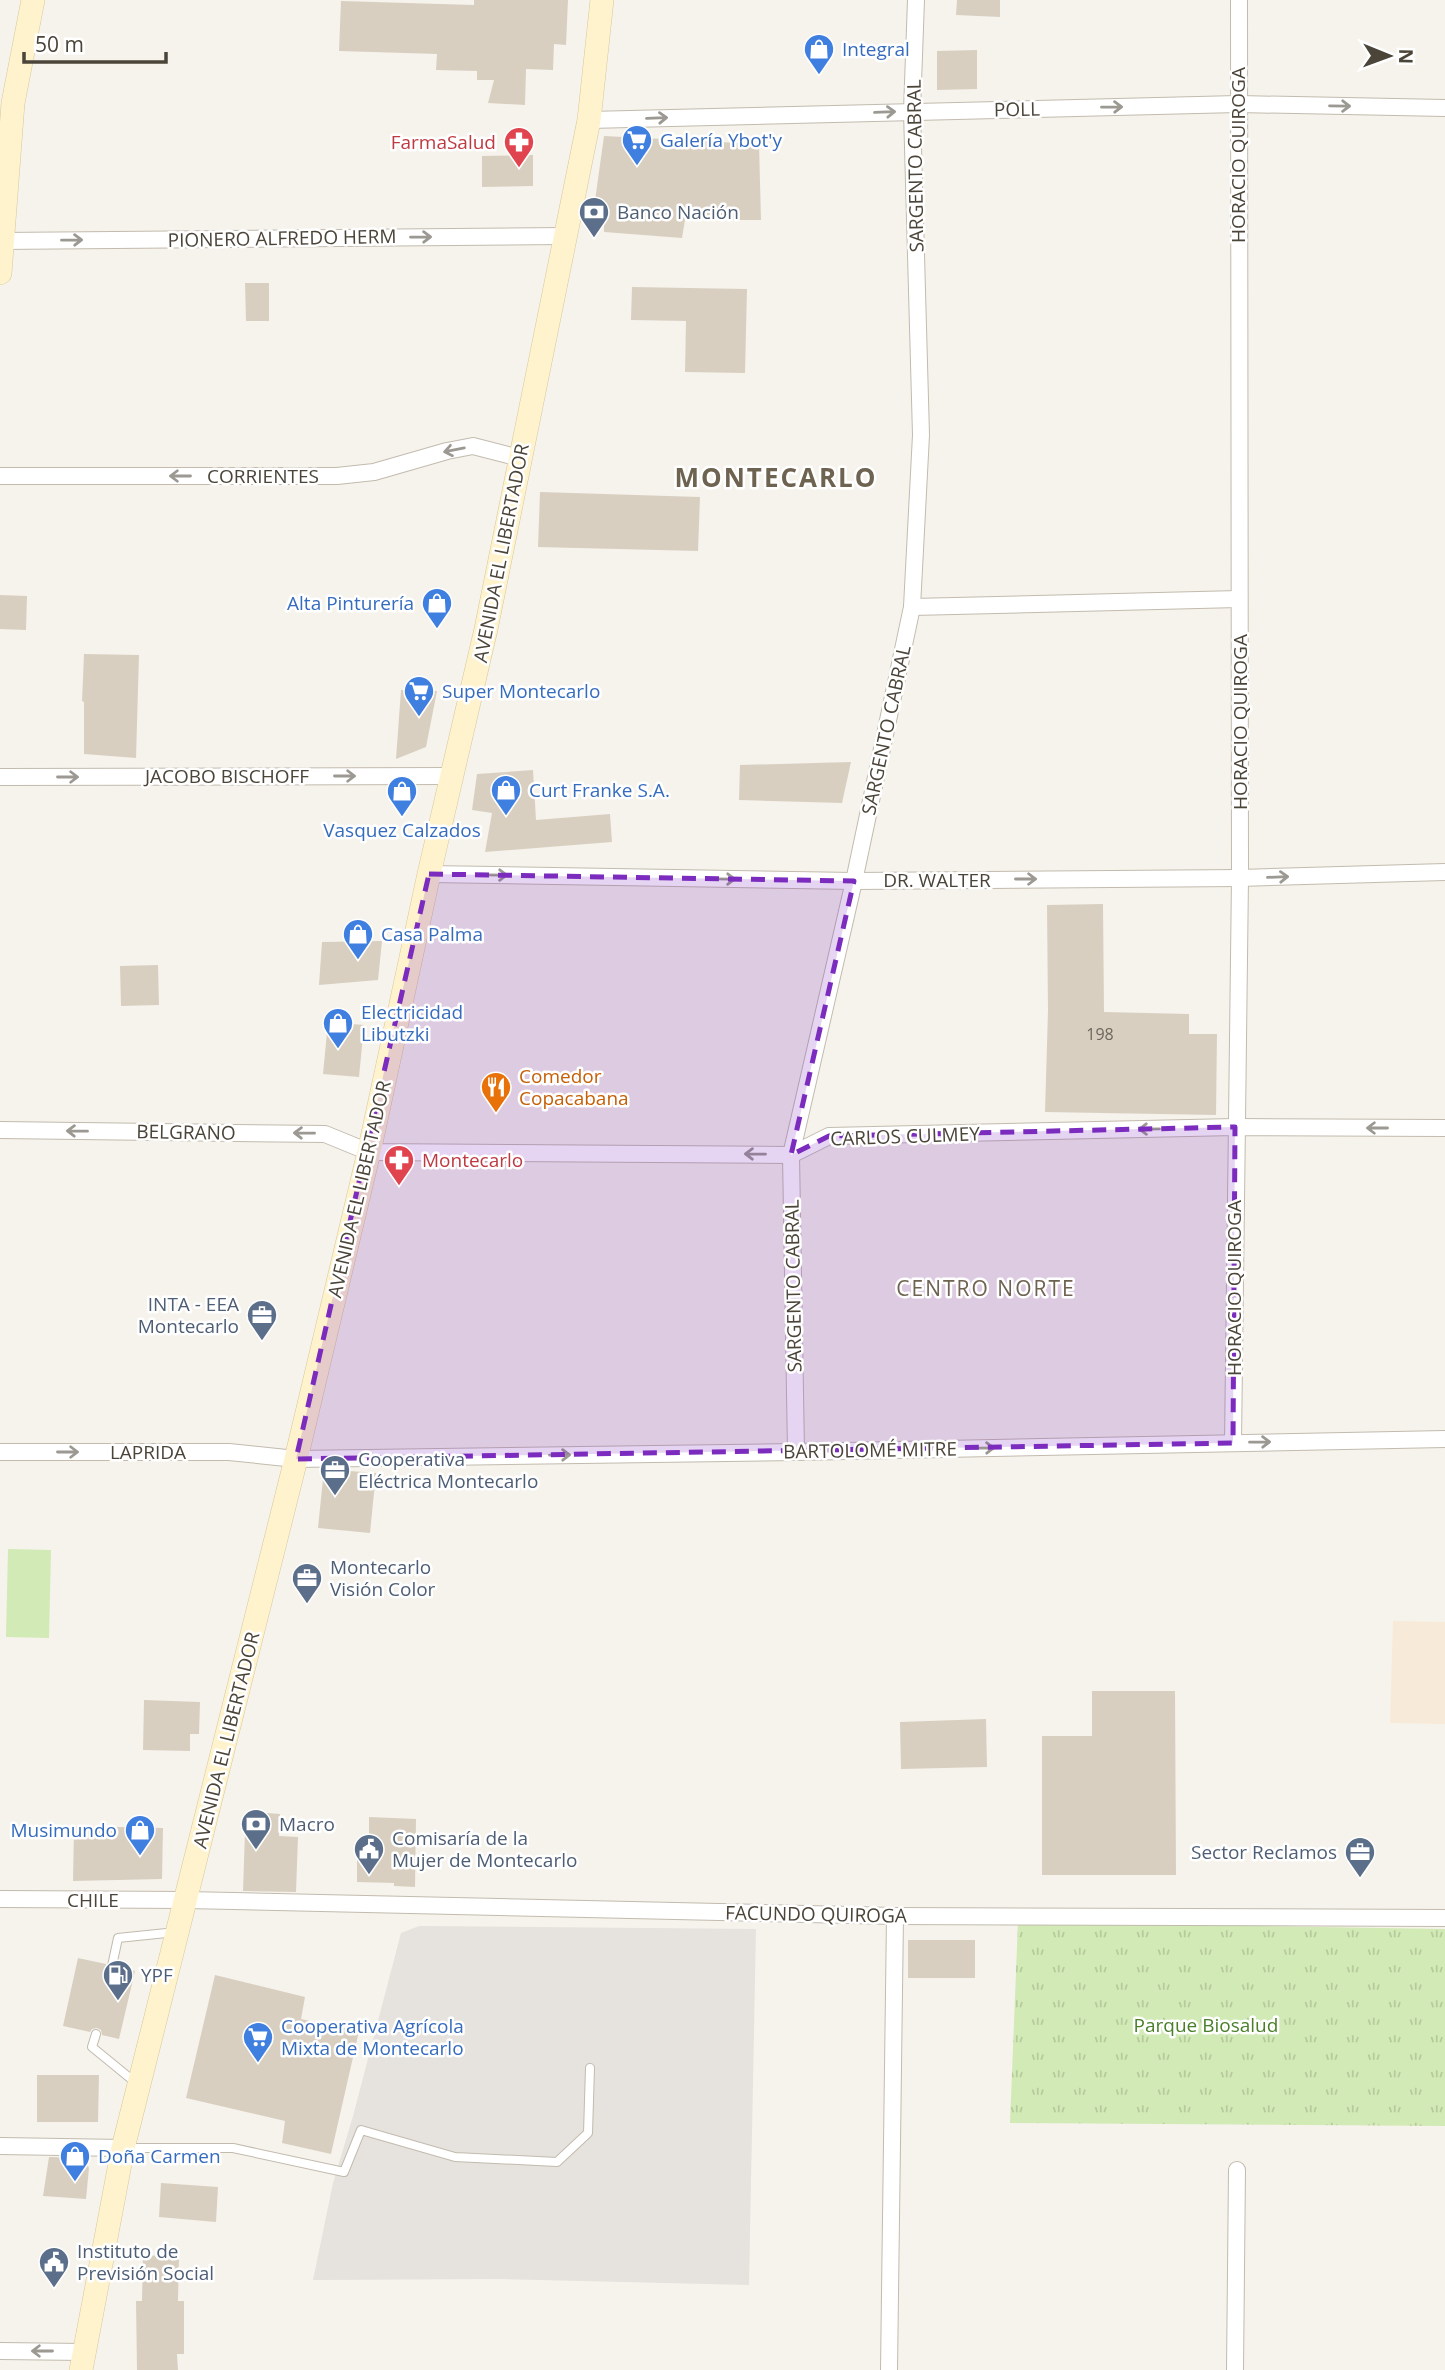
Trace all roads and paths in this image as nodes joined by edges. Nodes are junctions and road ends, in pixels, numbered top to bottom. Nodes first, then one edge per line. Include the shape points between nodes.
1 (33, 0) edge
2 (602, 0) edge
3 (916, 0) edge
4 (1239, 0) edge
5 (7, 103) edge
6 (1238, 104) junction
7 (1445, 108) edge
8 (912, 111) junction
9 (589, 120) junction
10 (564, 236) junction
11 (2, 241) edge
12 (0, 273) edge
13 (520, 458) junction
14 (0, 476) edge
15 (1239, 600) junction
16 (912, 607) junction
17 (453, 776) junction
18 (0, 777) edge
19 (1445, 872) edge
20 (429, 874) junction
21 (1240, 878) junction
22 (854, 881) junction
23 (1236, 1128) junction
24 (1445, 1128) edge
25 (0, 1130) edge
26 (369, 1152) junction
27 (791, 1155) junction
28 (1445, 1439) edge
29 (1233, 1443) junction
30 (0, 1452) edge
31 (796, 1452) junction
32 (296, 1458) junction
33 (0, 1899) edge
34 (187, 1900) junction
35 (895, 1916) junction
36 (1445, 1918) edge
37 (179, 1932) junction
38 (112, 1966) dead end
39 (96, 2034) dead end
40 (590, 2068) dead end
41 (139, 2085) junction
42 (0, 2146) edge
43 (123, 2148) junction
44 (1237, 2170) dead end
45 (0, 2351) edge
46 (83, 2361) edge
47 (889, 2370) edge
48 (1235, 2370) edge

1 - 5 main road
2 - 9 main road, AVENIDA EL LIBERTADOR
3 - 8 street, SARGENTO CABRAL
4 - 6 street, HORACIO QUIROGA
5 - 11 main road
6 -> 7 street, POLL
8 -> 6 street, POLL
6 - 15 street, HORACIO QUIROGA
9 -> 8 street, POLL
8 - 16 street, SARGENTO CABRAL via 921,435
9 - 10 main road, AVENIDA EL LIBERTADOR
11 -> 10 street, PIONERO ALFREDO HERM
10 - 13 main road, AVENIDA EL LIBERTADOR
11 - 12 main road
13 -> 14 street, CORRIENTES via 473,446 374,472 337,476
13 - 17 main road, AVENIDA EL LIBERTADOR
15 - 16 street
15 - 21 street, HORACIO QUIROGA
16 - 22 street, SARGENTO CABRAL
18 -> 17 street, JACOBO BISCHOFF
17 - 20 main road, AVENIDA EL LIBERTADOR
21 -> 19 street, DR. WALTER
20 -> 22 street, DR. WALTER
20 - 26 main road, AVENIDA EL LIBERTADOR
22 -> 21 street, DR. WALTER
21 - 23 street, HORACIO QUIROGA
22 - 27 street, SARGENTO CABRAL
24 -> 23 street, CARLOS CULMEY
23 -> 27 street, CARLOS CULMEY via 829,1136
23 - 29 street, HORACIO QUIROGA
26 -> 25 street, BELGRANO via 325,1134
27 -> 26 street, CARLOS CULMEY
26 - 32 main road, AVENIDA EL LIBERTADOR
27 - 31 street, SARGENTO CABRAL
29 -> 28 street, BARTOLOMÉ MITRE
31 -> 29 street, BARTOLOMÉ MITRE
30 -> 32 street, LAPRIDA via 229,1452
32 -> 31 street, BARTOLOMÉ MITRE
32 - 34 main road, AVENIDA EL LIBERTADOR
33 - 34 street, CHILE
34 - 35 street, FACUNDO QUIROGA
34 - 37 main road, AVENIDA EL LIBERTADOR
35 - 36 street, FACUNDO QUIROGA
35 - 47 street
37 - 38 lane via 118,1938
37 - 41 main road, AVENIDA EL LIBERTADOR
39 - 41 lane via 92,2047
40 - 43 lane via 588,2133 557,2162 455,2157 361,2130 344,2172 233,2148
41 - 43 main road, AVENIDA EL LIBERTADOR
42 - 43 street
43 - 46 main road, AVENIDA EL LIBERTADOR
44 - 48 street
46 -> 45 street

